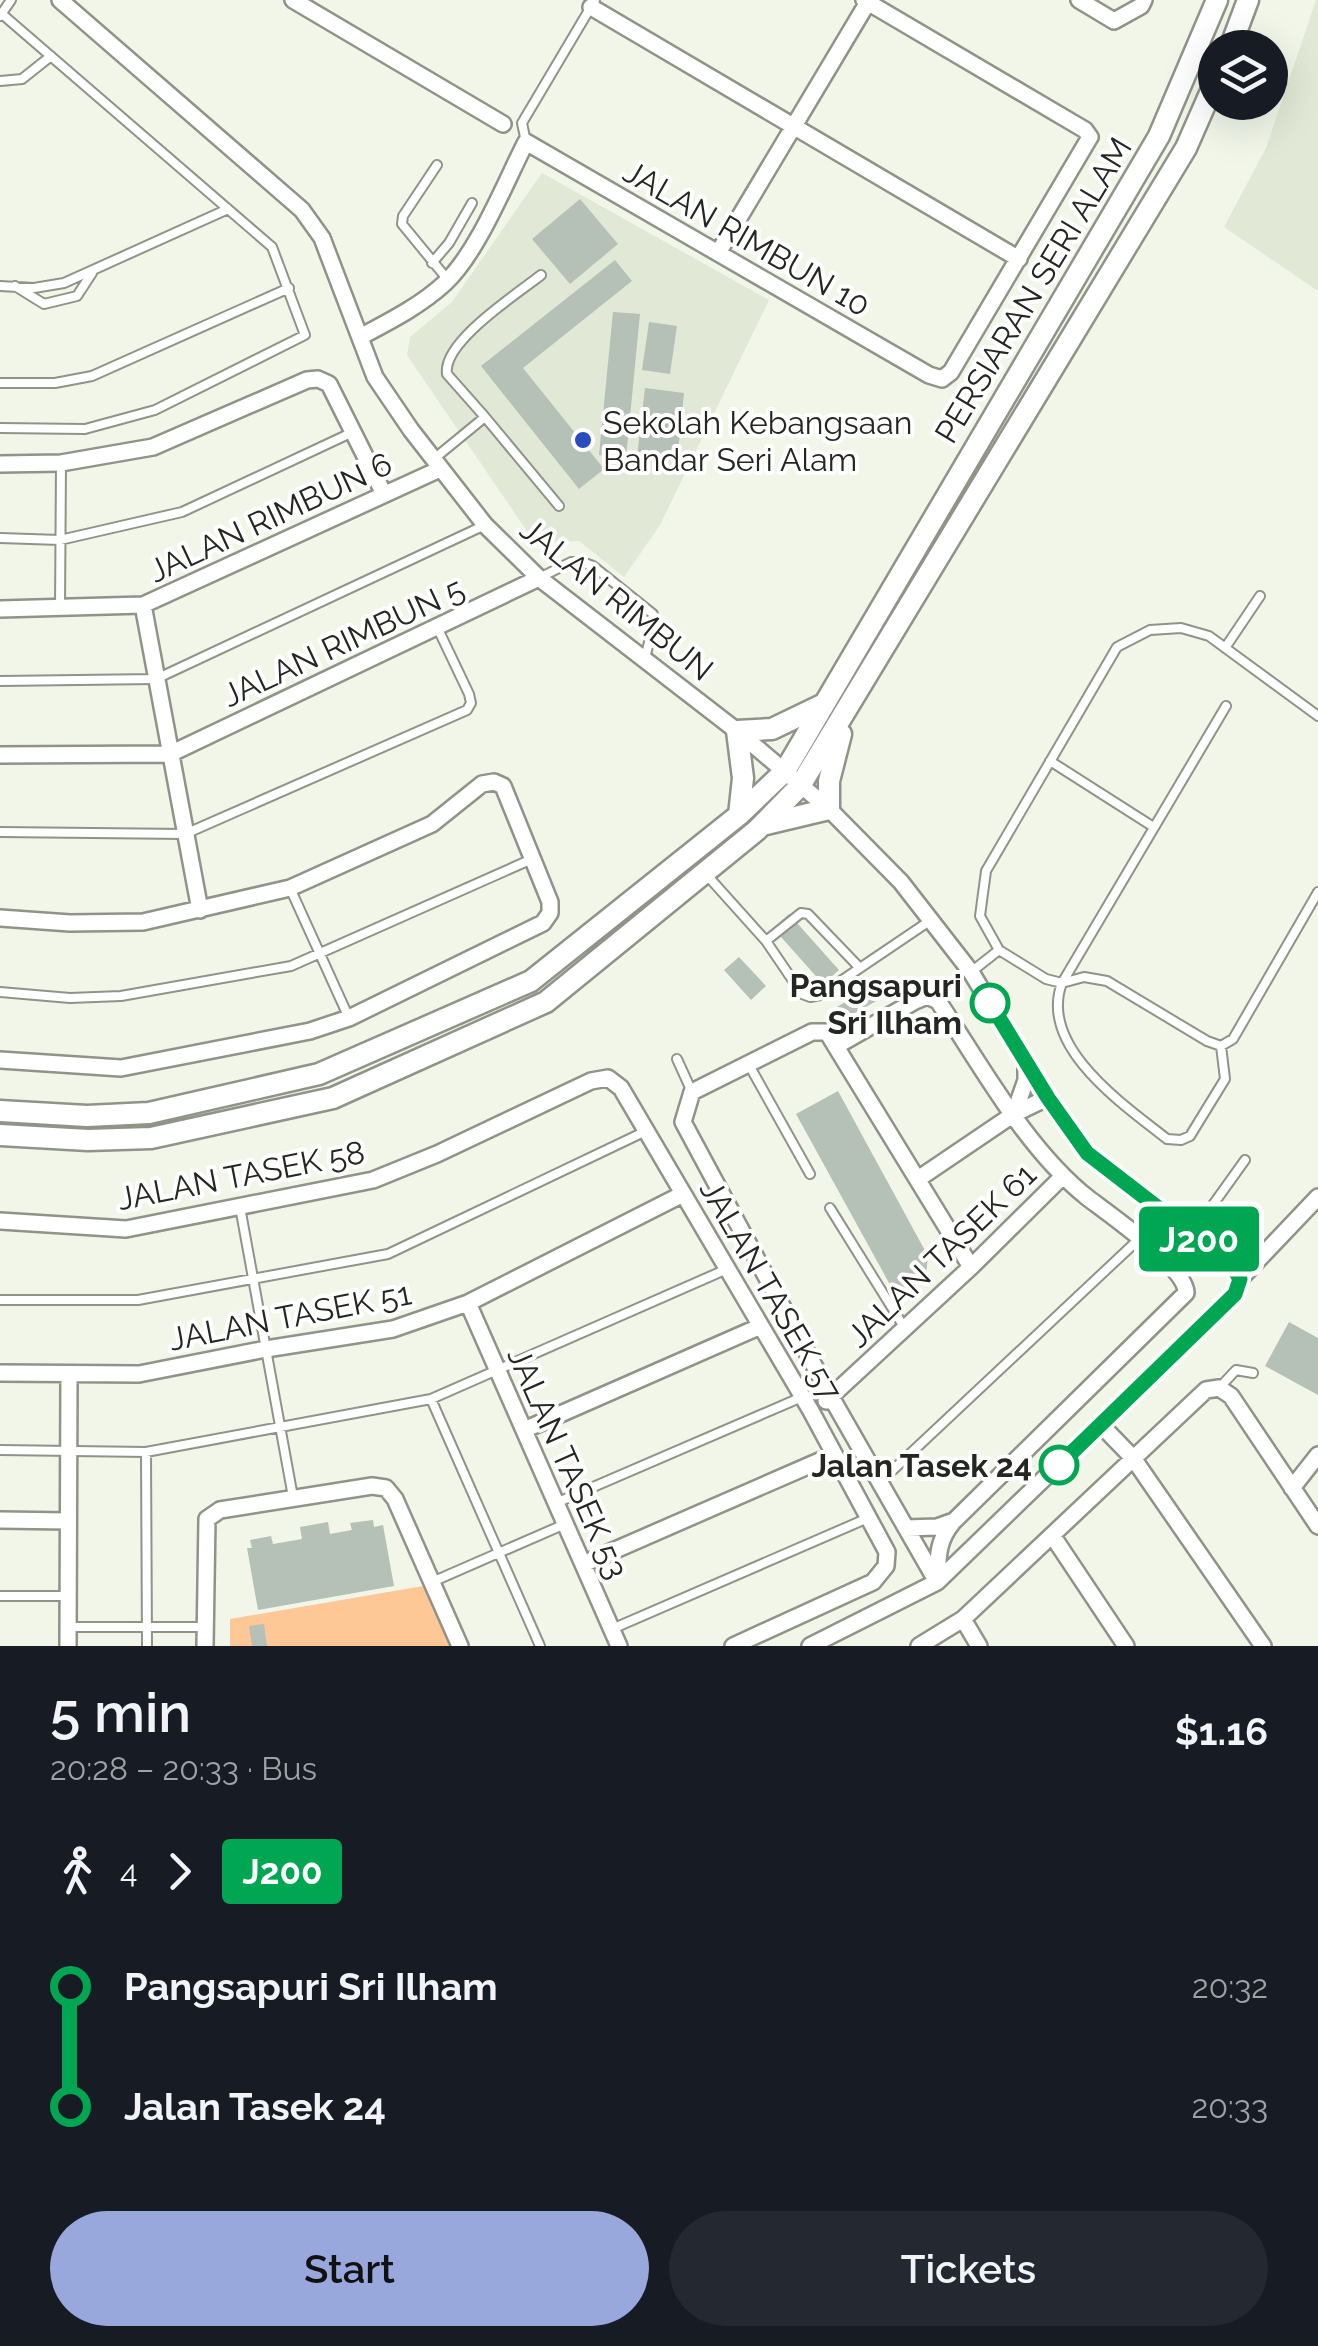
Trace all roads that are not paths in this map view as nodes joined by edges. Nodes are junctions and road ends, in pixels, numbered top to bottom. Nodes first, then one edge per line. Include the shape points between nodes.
1 (12, 0) edge
2 (60, 0) edge
3 (293, 0) edge
4 (1079, 0) edge
5 (1144, 0) edge
6 (1217, 0) edge
7 (1248, 0) edge
8 (866, 1) edge
9 (593, 3) edge
10 (315, 5) edge
11 (1, 15) edge
12 (1237, 30) edge
13 (51, 56) junction
14 (0, 82) edge
15 (1198, 120) edge
16 (503, 124) dead end
17 (794, 126) junction
18 (526, 142) junction
19 (437, 165) dead end
20 (472, 203) dead end
21 (228, 209) junction
22 (718, 253) junction
23 (1019, 259) junction
24 (432, 263) junction
25 (94, 270) junction
26 (541, 275) dead end
27 (448, 280) junction
28 (0, 286) edge
29 (15, 286) junction
30 (289, 288) junction
31 (360, 338) junction
32 (0, 382) edge
33 (485, 417) junction
34 (0, 428) edge
35 (353, 432) junction
36 (61, 463) junction
37 (0, 464) edge
38 (436, 464) junction
39 (384, 494) junction
40 (559, 506) dead end
41 (485, 526) junction
42 (0, 538) edge
43 (60, 540) junction
44 (539, 578) junction
45 (1260, 596) dead end
46 (143, 605) junction
47 (60, 608) junction
48 (0, 609) edge
49 (438, 629) junction
50 (1225, 648) junction
51 (644, 659) junction
52 (156, 679) junction
53 (0, 680) edge
54 (850, 702) junction
55 (824, 703) junction
56 (1226, 706) dead end
57 (1318, 716) edge
58 (736, 730) junction
59 (170, 754) junction
60 (0, 755) edge
61 (1050, 761) junction
62 (792, 778) junction
63 (829, 810) junction
64 (739, 814) junction
65 (760, 826) junction
66 (1152, 826) junction
67 (0, 832) edge
68 (185, 834) junction
69 (532, 859) junction
70 (704, 873) junction
71 (290, 888) junction
72 (1318, 892) edge
73 (200, 910) junction
74 (0, 918) edge
75 (931, 920) junction
76 (766, 940) junction
77 (999, 950) junction
78 (320, 954) junction
79 (858, 966) junction
80 (971, 972) junction
81 (1062, 983) junction
82 (0, 992) edge
83 (350, 1018) junction
84 (838, 1045) junction
85 (1222, 1046) junction
86 (678, 1059) dead end
87 (0, 1060) edge
88 (1026, 1061) junction
89 (749, 1066) junction
90 (591, 1081) joint
91 (689, 1097) junction
92 (1048, 1098) junction
93 (0, 1111) edge
94 (1014, 1114) junction
95 (1065, 1123) junction
96 (646, 1131) junction
97 (0, 1135) edge
98 (1245, 1160) dead end
99 (810, 1174) dead end
100 (1063, 1176) junction
101 (918, 1179) junction
102 (683, 1194) junction
103 (1318, 1197) edge
104 (240, 1207) junction
105 (830, 1208) dead end
106 (0, 1221) edge
107 (1192, 1234) junction
108 (1139, 1239) junction
109 (971, 1267) junction
110 (726, 1269) junction
111 (253, 1279) junction
112 (1240, 1279) junction
113 (0, 1300) edge
114 (468, 1303) junction
115 (761, 1326) junction
116 (905, 1328) junction
117 (266, 1349) junction
118 (497, 1368) junction
119 (0, 1373) edge
120 (1253, 1373) dead end
121 (69, 1374) junction
122 (1220, 1388) junction
123 (831, 1397) junction
124 (431, 1399) junction
125 (806, 1404) junction
126 (1101, 1425) junction
127 (280, 1428) junction
128 (524, 1430) junction
129 (0, 1450) edge
130 (69, 1452) junction
131 (146, 1452) junction
132 (1318, 1454) edge
133 (833, 1455) junction
134 (1133, 1458) junction
135 (880, 1482) junction
136 (1292, 1488) junction
137 (293, 1498) junction
138 (556, 1503) junction
139 (868, 1518) junction
140 (0, 1520) edge
141 (68, 1522) junction
142 (954, 1522) junction
143 (566, 1524) junction
144 (1318, 1526) edge
145 (906, 1528) junction
146 (1052, 1535) junction
147 (499, 1553) junction
148 (583, 1564) junction
149 (432, 1582) junction
150 (937, 1582) junction
151 (0, 1596) edge
152 (68, 1596) junction
153 (962, 1619) junction
154 (147, 1627) junction
155 (204, 1627) junction
156 (68, 1628) junction
157 (612, 1630) junction
158 (68, 1646) edge
159 (147, 1646) edge
160 (204, 1646) edge
161 (460, 1646) edge
162 (540, 1646) edge
163 (619, 1646) edge
164 (733, 1646) edge
165 (810, 1646) edge
166 (919, 1646) edge
167 (979, 1646) edge
168 (1126, 1646) edge
169 (1263, 1646) edge

1 - 11 lane
2 - 31 street, JALAN RIMBUN via 302,210 322,238
3 - 10 street
4 - 5 street via 1114,21
6 - 55 main road, PERSIARAN SERI ALAM via 1159,136
7 - 12 main road
8 - 17 street
8 - 23 street via 1090,136
9 - 17 street
9 - 18 lane via 522,124
10 - 16 street
11 - 13 lane
13 - 14 lane via 22,79
13 - 21 lane
15 - 54 main road, PERSIARAN SERI ALAM
17 - 22 street
17 - 23 street
18 - 22 street, JALAN RIMBUN 10
18 - 27 street
19 - 24 lane via 402,224
20 - 24 lane
21 - 25 lane
21 - 30 lane via 272,247
22 - 23 street, JALAN RIMBUN 10 via 942,379
24 - 27 lane
25 - 29 lane via 50,286
25 - 29 lane via 77,296 44,304
26 - 33 lane via 482,321 445,366
27 - 31 street
28 - 29 lane
30 - 32 lane via 92,376
30 - 34 lane via 302,340 155,410 85,428
31 - 38 street, JALAN RIMBUN via 375,376
33 - 38 lane
33 - 40 lane
35 - 36 street via 328,384 308,380 153,447
35 - 39 street
35 - 43 lane via 182,512
36 - 37 street
36 - 43 lane
38 - 39 street, JALAN RIMBUN 6
38 - 41 street, JALAN RIMBUN
39 - 46 street, JALAN RIMBUN 6
41 - 44 street, JALAN RIMBUN
41 - 52 lane
42 - 43 lane
43 - 47 lane
44 - 49 street, JALAN RIMBUN 5
44 - 51 street, JALAN RIMBUN
44 - 51 lane via 582,562 620,586 653,614
45 - 50 lane
46 - 47 street, JALAN RIMBUN 6
46 - 52 street
47 - 48 street, JALAN RIMBUN 6
49 - 59 street, JALAN RIMBUN 5
49 - 68 lane via 468,694 467,710
50 - 57 lane
50 - 61 lane via 1181,628 1150,630 1117,646
51 - 58 street, JALAN RIMBUN
52 - 53 lane
52 - 59 street
54 - 62 main road, PERSIARAN SERI ALAM
54 - 63 main road via 831,770
55 - 58 main road via 772,729
55 - 62 main road, PERSIARAN SERI ALAM
56 - 66 lane
58 - 62 street, JALAN RIMBUN
58 - 64 main road via 743,778
59 - 60 street
59 - 68 street
61 - 66 lane
61 - 77 lane via 986,871 980,916
62 - 63 street, JALAN RIMBUN
62 - 64 main road, PERSIARAN SERI ALAM
62 - 65 main road, PERSIARAN SERI ALAM
63 - 65 main road
63 - 75 street, JALAN RIMBUN
64 - 93 main road, PERSIARAN SERI ALAM via 531,981 319,1074 148,1114
65 - 70 main road, PERSIARAN SERI ALAM
66 - 81 lane
67 - 68 lane
68 - 73 street
69 - 71 street via 502,786 494,782 482,784 432,824
69 - 78 lane
69 - 83 street via 550,902 543,923
70 - 76 lane
70 - 97 main road, PERSIARAN SERI ALAM via 546,1002 332,1098 151,1138
71 - 73 street
71 - 78 lane
72 - 85 lane via 1233,1039
73 - 74 street via 143,922
75 - 79 lane
75 - 80 street, JALAN RIMBUN
76 - 79 lane via 808,914
76 - 79 lane via 810,997
77 - 80 lane
77 - 81 lane
78 - 82 lane via 291,966 121,996
78 - 83 lane
80 - 88 street, JALAN RIMBUN
81 - 85 lane via 1084,977 1107,981
81 - 85 lane via 1056,998 1063,1032 1097,1082 1167,1139 1190,1136 1225,1079
83 - 87 street via 121,1068
84 - 89 street via 826,1032 812,1032
84 - 94 street via 927,996 938,1001
84 - 101 street
86 - 91 lane
88 - 92 street, JALAN RIMBUN
88 - 94 street
89 - 91 street
89 - 99 lane
90 - 96 street, JALAN TASEK 57 via 608,1078 621,1088
90 - 104 street, JALAN TASEK 58 via 373,1180
91 - 123 street via 683,1122
92 - 94 street
92 - 95 street, JALAN RIMBUN
94 - 95 street
94 - 100 street
94 - 101 street
95 - 107 street, JALAN RIMBUN via 1087,1153
96 - 102 street, JALAN TASEK 57
96 - 111 lane via 388,1254
98 - 107 lane
100 - 108 street
100 - 109 street, JALAN TASEK 61
101 - 109 street
102 - 110 street, JALAN TASEK 57
102 - 114 street, JALAN TASEK 51
103 - 112 street
104 - 106 street, JALAN TASEK 58 via 126,1229
104 - 111 lane
105 - 116 lane
107 - 112 street, JALAN RIMBUN
108 - 135 lane
108 - 142 street via 1178,1274 1186,1292
109 - 116 street, JALAN TASEK 61
110 - 115 street, JALAN TASEK 57
110 - 118 lane
111 - 113 lane via 138,1300
111 - 117 lane
112 - 126 street via 1235,1294
114 - 117 street, JALAN TASEK 51 via 393,1329
114 - 118 street, JALAN TASEK 53
115 - 125 street, JALAN TASEK 57
115 - 128 street
116 - 123 street, JALAN TASEK 61
117 - 121 street, JALAN TASEK 51 via 140,1374
117 - 127 lane
118 - 124 lane
118 - 128 street, JALAN TASEK 53
119 - 121 street, JALAN TASEK 51
120 - 122 lane via 1236,1370
121 - 130 street
122 - 134 street via 1206,1390
122 - 136 street
123 - 125 street, JALAN TASEK 61
123 - 135 street
124 - 127 lane
124 - 147 lane
125 - 133 street, JALAN TASEK 57
125 - 138 lane
126 - 134 street
126 - 150 street
127 - 131 lane
127 - 137 lane
128 - 138 street, JALAN TASEK 53
129 - 130 lane
130 - 131 lane
130 - 141 street
131 - 154 lane
132 - 136 street
133 - 139 street, JALAN TASEK 57
133 - 148 street
134 - 146 street
134 - 169 street
135 - 145 street
136 - 144 street
137 - 149 street via 386,1488
137 - 155 street via 220,1510 207,1519
138 - 143 street, JALAN TASEK 53
139 - 157 lane
139 - 164 street, JALAN TASEK 57 via 887,1552 874,1582
140 - 141 street
141 - 152 street
142 - 145 street
142 - 150 street via 938,1550
143 - 147 lane
143 - 148 street, JALAN TASEK 53
145 - 150 street
146 - 153 street
146 - 168 street
147 - 149 lane
147 - 162 lane
148 - 157 street, JALAN TASEK 53
149 - 161 street
150 - 165 street
151 - 152 lane
152 - 156 street
153 - 166 street
153 - 167 street
154 - 155 lane
154 - 156 lane
154 - 159 lane
155 - 160 street
156 - 158 street
157 - 163 street, JALAN TASEK 53

